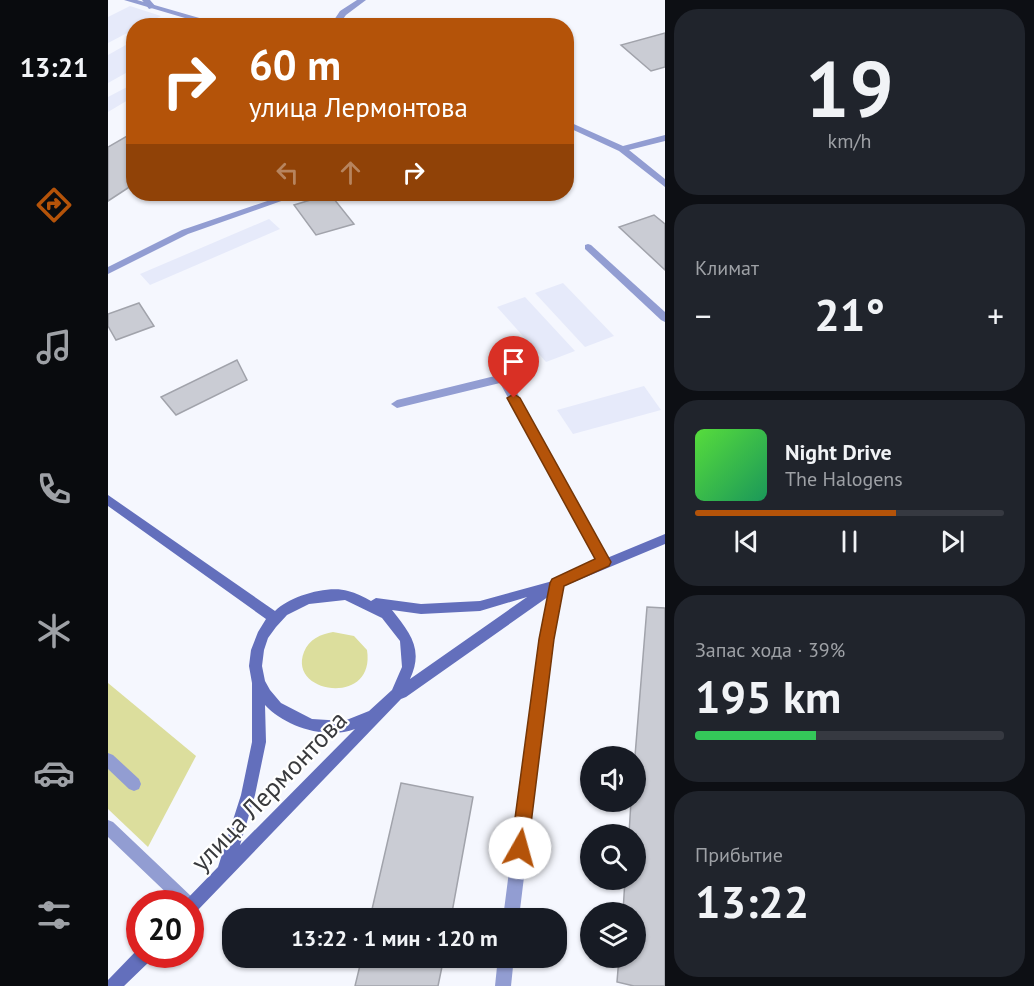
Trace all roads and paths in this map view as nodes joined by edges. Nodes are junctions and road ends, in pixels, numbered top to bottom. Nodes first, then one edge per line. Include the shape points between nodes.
1 (128, 0) edge
2 (146, 0) edge
3 (362, 0) edge
4 (152, 7) junction
5 (193, 18) edge
6 (340, 18) edge
7 (574, 127) edge
8 (665, 138) edge
9 (622, 149) junction
10 (665, 184) edge
11 (275, 201) edge
12 (588, 247) dead end
13 (108, 271) edge
14 (665, 318) edge
15 (397, 404) dead end
16 (108, 500) edge
17 (665, 539) edge
18 (604, 562) junction
19 (557, 583) junction
20 (370, 602) junction
21 (275, 618) junction
22 (258, 682) junction
23 (399, 694) junction
24 (383, 710) junction
25 (108, 760) edge
26 (134, 784) dead end
27 (108, 827) edge
28 (223, 874) junction
29 (173, 890) edge
30 (204, 892) edge
31 (512, 908) edge
32 (130, 968) edge
33 (504, 968) edge
34 (113, 986) edge
35 (502, 986) edge

1 - 4 street
2 - 4 street
3 - 6 street
4 - 5 street
7 - 9 street
8 - 9 street
9 - 10 street
11 - 13 street via 184,232
12 - 14 street
15 - 18 street via 502,378
16 - 21 main road
17 - 18 main road
18 - 19 main road
19 - 20 main road via 480,606 421,609
19 - 23 main road
19 - 31 street via 546,639
20 - 21 main road via 346,595 320,596 295,603
20 - 23 main road via 390,614 403,632 410,652 409,673
21 - 22 main road via 261,637 254,659
22 - 24 main road via 268,701 286,717 310,726 336,728 361,723
22 - 28 main road via 260,742
23 - 24 main road
24 - 28 main road, улица Лермонтова
25 - 26 street
27 - 29 street
28 - 30 main road, улица Лермонтова
32 - 34 main road
33 - 35 street

